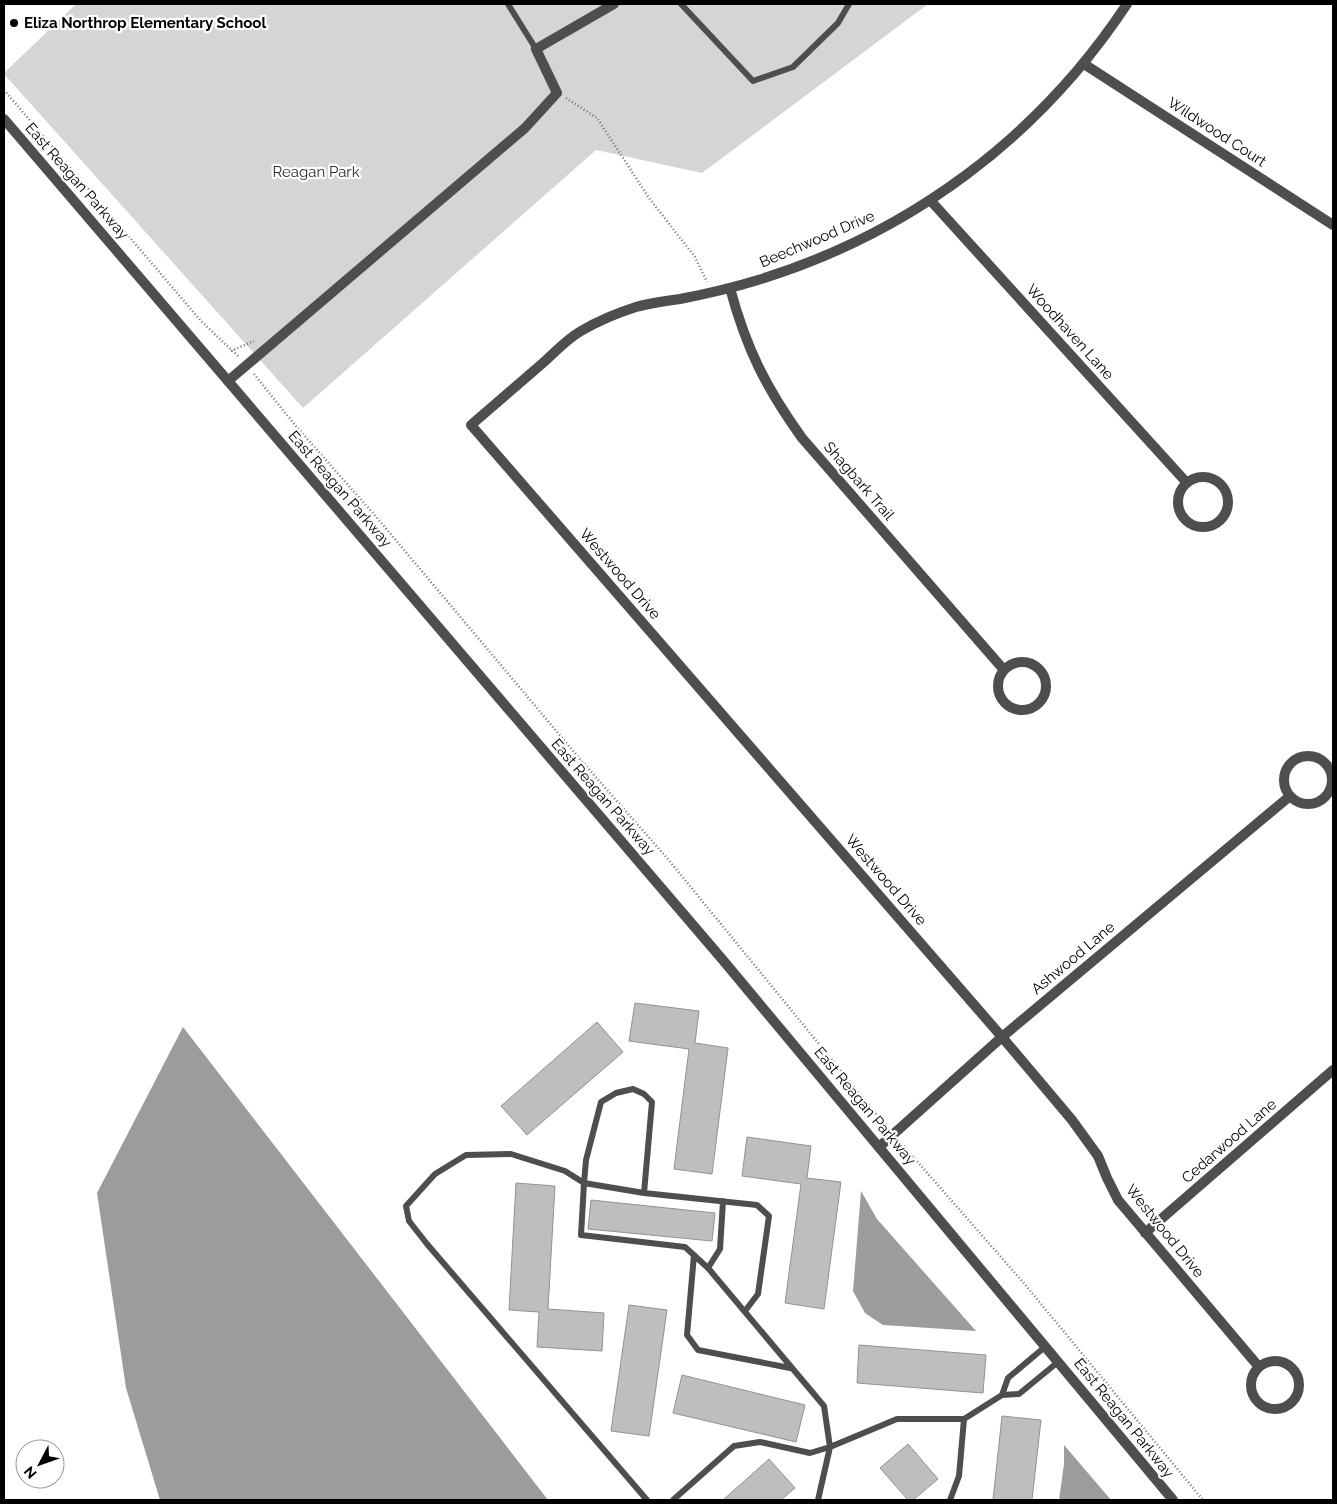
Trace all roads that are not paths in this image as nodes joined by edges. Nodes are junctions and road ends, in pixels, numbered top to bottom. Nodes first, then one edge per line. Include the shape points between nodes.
1 (508, 4) edge
2 (614, 4) edge
3 (681, 4) edge
4 (850, 4) edge
5 (1128, 4) edge
6 (536, 48) junction
7 (1084, 64) junction
8 (4, 119) edge
9 (930, 200) junction
10 (1333, 225) edge
11 (730, 288) junction
12 (228, 381) junction
13 (471, 426) joint
14 (1187, 483) junction
15 (1004, 670) junction
16 (1290, 796) junction
17 (1002, 1037) junction
18 (1333, 1070) edge
19 (879, 1147) junction
20 (584, 1183) junction
21 (644, 1192) junction
22 (723, 1201) junction
23 (1145, 1233) junction
24 (694, 1255) junction
25 (708, 1268) junction
26 (745, 1311) junction
27 (1046, 1346) junction
28 (1058, 1362) junction
29 (1259, 1367) junction
30 (790, 1368) junction
31 (1002, 1395) junction
32 (964, 1419) junction
33 (830, 1447) junction
34 (647, 1500) edge
35 (673, 1500) edge
36 (818, 1500) edge
37 (950, 1500) edge
38 (1172, 1500) edge

1 - 6 lane
2 - 6 street
3 - 4 lane via 753,81 793,67 838,23
5 - 7 street, Beechwood Drive
6 - 12 street via 557,93 525,128
7 - 9 street, Beechwood Drive via 1001,148
7 - 10 street, Wildwood Court
8 - 12 street, East Reagan Parkway
9 - 11 street, Beechwood Drive via 847,246 803,265
9 - 14 street, Woodhaven Lane
11 - 13 street, Beechwood Drive via 638,306 609,316 574,335
11 - 15 street, Shagbark Trail via 749,349 783,412
12 - 19 street, East Reagan Parkway
13 - 17 street, Westwood Drive
14 - 14 street via 1180,491 1178,501 1186,520 1205,527 1224,517 1228,496 1218,481 1202,476
15 - 15 street via 1019,662 1036,666 1046,681 1043,700 1028,710 1008,706 998,689
16 - 16 street via 1307,804 1324,798 1332,781 1326,763 1308,755 1291,762 1284,779
16 - 17 street, Ashwood Lane
17 - 19 street, Ashwood Lane
17 - 23 street, Westwood Drive via 1072,1120 1098,1156 1118,1200
18 - 23 street, Cedarwood Lane
19 - 27 street, East Reagan Parkway
20 - 21 lane
20 - 21 lane via 586,1160 601,1102 616,1093 633,1089 652,1102
20 - 24 lane via 581,1235 685,1246
20 - 34 lane via 565,1171 511,1154 466,1154 435,1174 406,1206 409,1221 427,1244
21 - 22 lane
22 - 25 lane via 720,1249
22 - 26 lane via 757,1205 769,1216 758,1294
23 - 29 street, Westwood Drive
24 - 25 lane
24 - 30 lane via 687,1335 698,1350
25 - 26 lane
26 - 30 lane
27 - 28 street, East Reagan Parkway
27 - 31 lane via 1008,1378
28 - 31 lane via 1019,1394
28 - 38 street, East Reagan Parkway
29 - 29 street via 1251,1382 1255,1398 1261,1404 1278,1408 1294,1400 1298,1382 1288,1365 1278,1361
30 - 33 lane via 824,1406
31 - 32 lane
32 - 33 lane via 897,1419
32 - 37 lane via 959,1476
33 - 35 lane via 810,1453 760,1442 734,1446
33 - 36 lane

